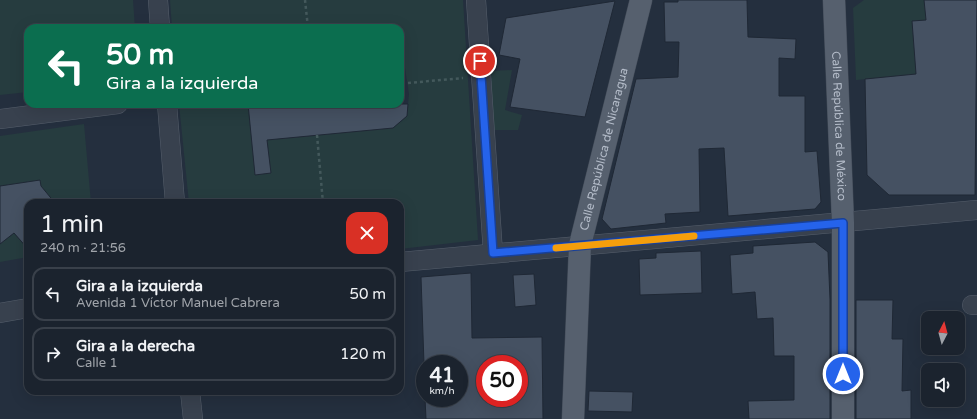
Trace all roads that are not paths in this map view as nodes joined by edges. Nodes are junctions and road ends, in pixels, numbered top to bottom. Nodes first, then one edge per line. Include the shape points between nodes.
1 (158, 0) edge
2 (476, 0) edge
3 (641, 0) edge
4 (834, 0) edge
5 (160, 24) edge
6 (87, 108) edge
7 (167, 108) edge
8 (0, 119) edge
9 (175, 199) edge
10 (977, 210) edge
11 (843, 223) junction
12 (580, 245) junction
13 (493, 253) junction
14 (404, 262) edge
15 (24, 309) edge
16 (0, 313) edge
17 (190, 395) edge
18 (193, 419) edge
19 (573, 419) edge
20 (843, 419) edge

1 - 5 street
2 - 13 street
3 - 12 main road, Calle República de Nicaragua
4 - 11 main road, Calle República de México
6 - 8 street
7 - 9 street
10 - 11 street
11 - 12 street
11 - 20 main road, Calle República de México
12 - 13 street
12 - 19 main road, Calle República de Nicaragua
13 - 14 street
15 - 16 street
17 - 18 street

